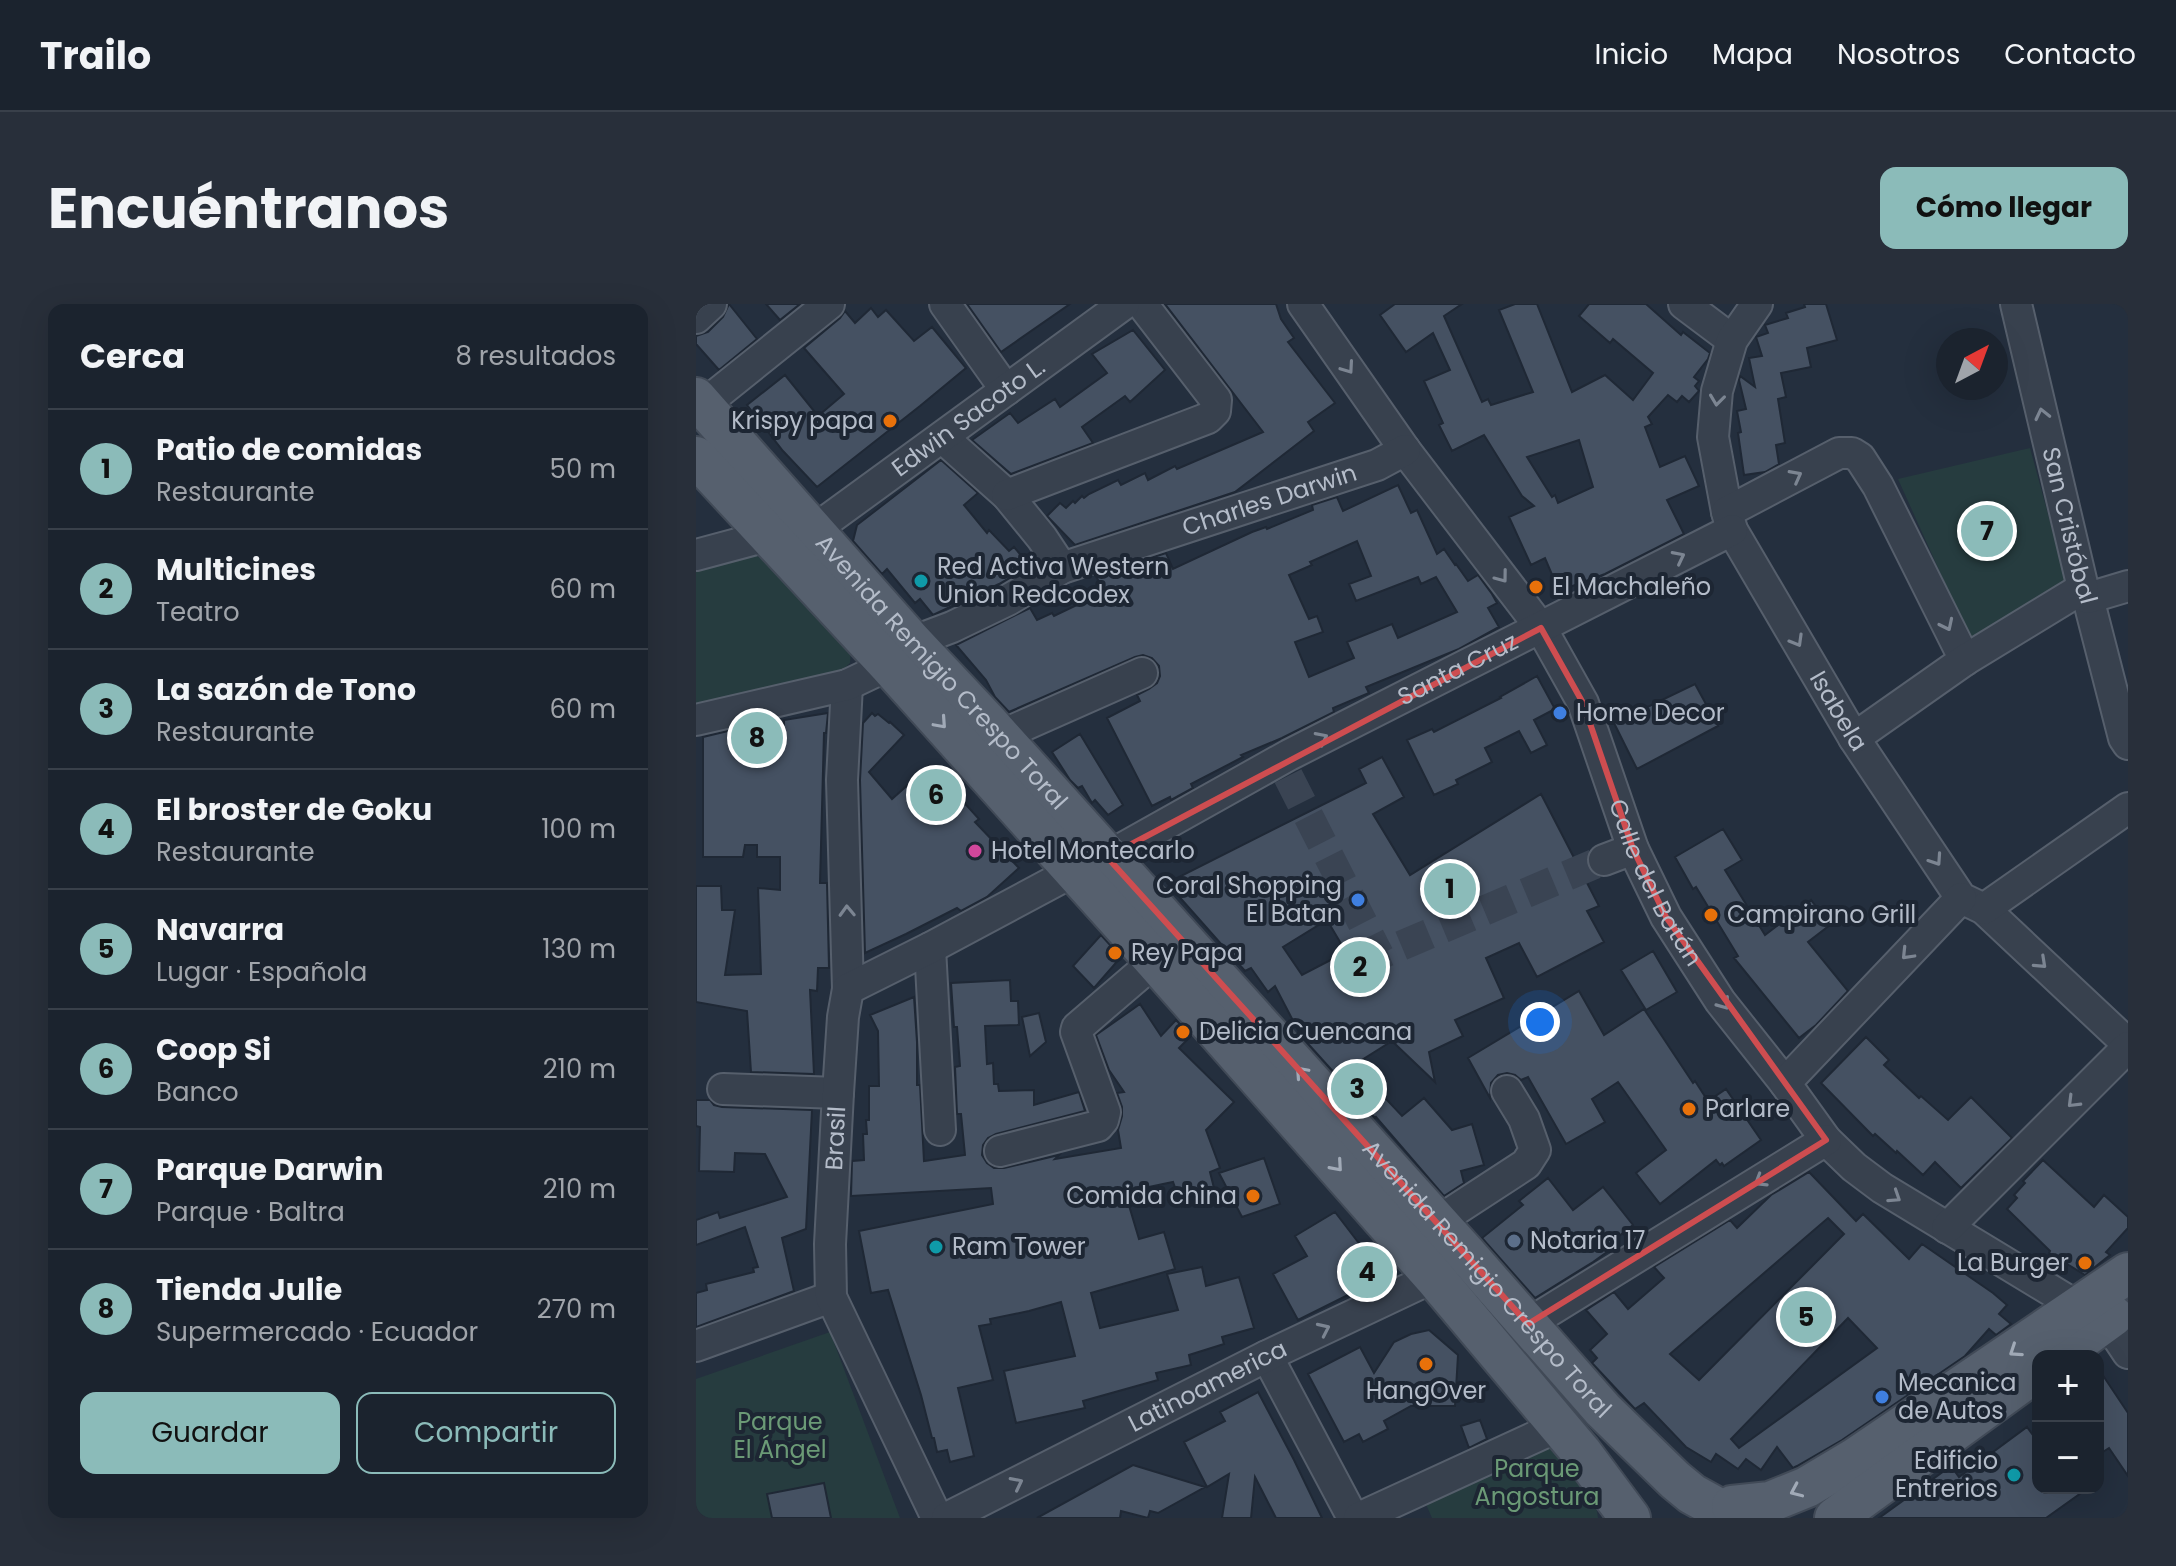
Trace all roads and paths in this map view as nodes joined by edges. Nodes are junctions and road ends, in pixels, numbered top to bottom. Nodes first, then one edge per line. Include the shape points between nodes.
1 (711, 304) edge
2 (829, 304) edge
3 (945, 304) edge
4 (1124, 304) edge
5 (1142, 304) edge
6 (1303, 304) edge
7 (1684, 304) edge
8 (1757, 304) edge
9 (2016, 304) edge
10 (696, 318) edge
11 (1732, 340) junction
12 (1006, 390) junction
13 (699, 402) edge
14 (943, 438) junction
15 (1405, 450) junction
16 (696, 457) edge
17 (1007, 495) junction
18 (1729, 521) junction
19 (814, 530) junction
20 (767, 536) junction
21 (696, 555) edge
22 (1062, 568) junction
23 (2128, 586) edge
24 (2085, 593) junction
25 (1541, 628) junction
26 (901, 654) junction
27 (1965, 660) junction
28 (1142, 673) dead end
29 (847, 685) junction
30 (696, 720) edge
31 (1000, 736) junction
32 (1854, 738) junction
33 (2128, 744) edge
34 (2128, 808) edge
35 (1633, 849) junction
36 (1604, 860) tunnel mouth
37 (1090, 864) junction
38 (1973, 904) junction
39 (930, 948) junction
40 (1155, 961) junction
41 (848, 989) junction
42 (2128, 1045) edge
43 (1785, 1083) junction
44 (723, 1089) dead end
45 (1507, 1091) dead end
46 (838, 1093) junction
47 (940, 1130) dead end
48 (1826, 1140) junction
49 (1000, 1151) dead end
50 (1437, 1222) junction
51 (1947, 1228) junction
52 (1466, 1254) junction
53 (2128, 1273) edge
54 (1434, 1277) junction
55 (831, 1297) junction
56 (2109, 1322) edge
57 (1528, 1324) junction
58 (696, 1346) edge
59 (2067, 1350) edge
60 (1267, 1356) junction
61 (2032, 1374) edge
62 (1559, 1426) junction
63 (1734, 1510) edge
64 (937, 1518) edge
65 (947, 1518) edge
66 (1356, 1518) edge
67 (1630, 1518) edge
68 (1674, 1518) edge
69 (1835, 1518) edge

1 - 10 street
2 - 13 street
3 - 12 street
4 - 12 street, Edwin Sacoto L.
5 - 17 street via 1216,400 1215,411
6 -> 15 street, Calle del Batán
7 - 11 street
8 - 11 street, Isabela
24 -> 9 street, San Cristóbal
11 -> 18 street, Isabela via 1717,391 1713,437
12 - 14 street, Edwin Sacoto L.
13 - 19 main road, Avenida Remigio Crespo Toral
14 - 17 street
14 - 19 street, Edwin Sacoto L.
15 - 22 street, Charles Darwin via 1377,465
15 -> 25 street, Calle del Batán
16 - 20 main road, Avenida Remigio Crespo Toral
17 - 22 street
25 -> 18 street, Santa Cruz
18 -> 27 street, Santa Cruz via 1839,453 1852,453 1878,486
18 -> 32 street, Isabela
19 - 20 street
19 - 26 main road, Avenida Remigio Crespo Toral
20 - 21 street
20 - 26 main road, Avenida Remigio Crespo Toral
22 - 26 street, Charles Darwin
23 - 24 street
24 - 27 street
24 - 33 street, San Cristóbal
25 - 35 street, Calle del Batán via 1583,703
37 -> 25 street, Santa Cruz via 1289,766
26 - 29 street, Charles Darwin
26 - 31 main road, Avenida Remigio Crespo Toral
26 -> 37 main road, Avenida Remigio Crespo Toral
27 - 32 street
28 - 31 street
29 - 30 street, Charles Darwin
41 -> 29 street, Brasil via 842,796
31 - 37 main road, Avenida Remigio Crespo Toral
32 -> 38 street, Isabela
34 - 38 street
35 - 36 street
35 -> 43 street, Calle del Batán via 1666,917 1720,1001
37 - 39 street
37 - 40 main road, Avenida Remigio Crespo Toral
50 -> 37 main road, Avenida Remigio Crespo Toral
38 -> 42 street, Isabela
38 -> 43 street
39 - 41 street
39 - 47 street
40 - 49 street via 1077,1028 1105,1112 1103,1120 1098,1126
40 -> 54 main road, Avenida Remigio Crespo Toral
41 - 46 street, Brasil
42 -> 51 street
43 - 48 street, Calle del Batán
44 - 46 street
45 - 50 street via 1535,1150 1526,1164
46 - 55 street, Brasil
48 -> 51 street, Calle del Batán via 1882,1188
48 -> 57 street
50 - 52 main road, Avenida Remigio Crespo Toral
51 - 56 street, Calle del Batán
52 - 54 street, Latinoamerica
52 - 57 main road, Avenida Remigio Crespo Toral
53 - 56 main road
60 -> 54 street, Latinoamerica
54 - 62 main road, Avenida Remigio Crespo Toral
55 - 58 street
55 - 64 street, Brasil
56 - 59 main road
56 -> 63 main road via 1807,1487
57 - 63 main road, Avenida Remigio Crespo Toral via 1675,1480 1692,1494
65 -> 60 street, Latinoamerica
60 - 66 street
61 - 69 main road
62 - 66 street
62 - 67 main road, Avenida Remigio Crespo Toral
63 - 68 main road via 1694,1508

